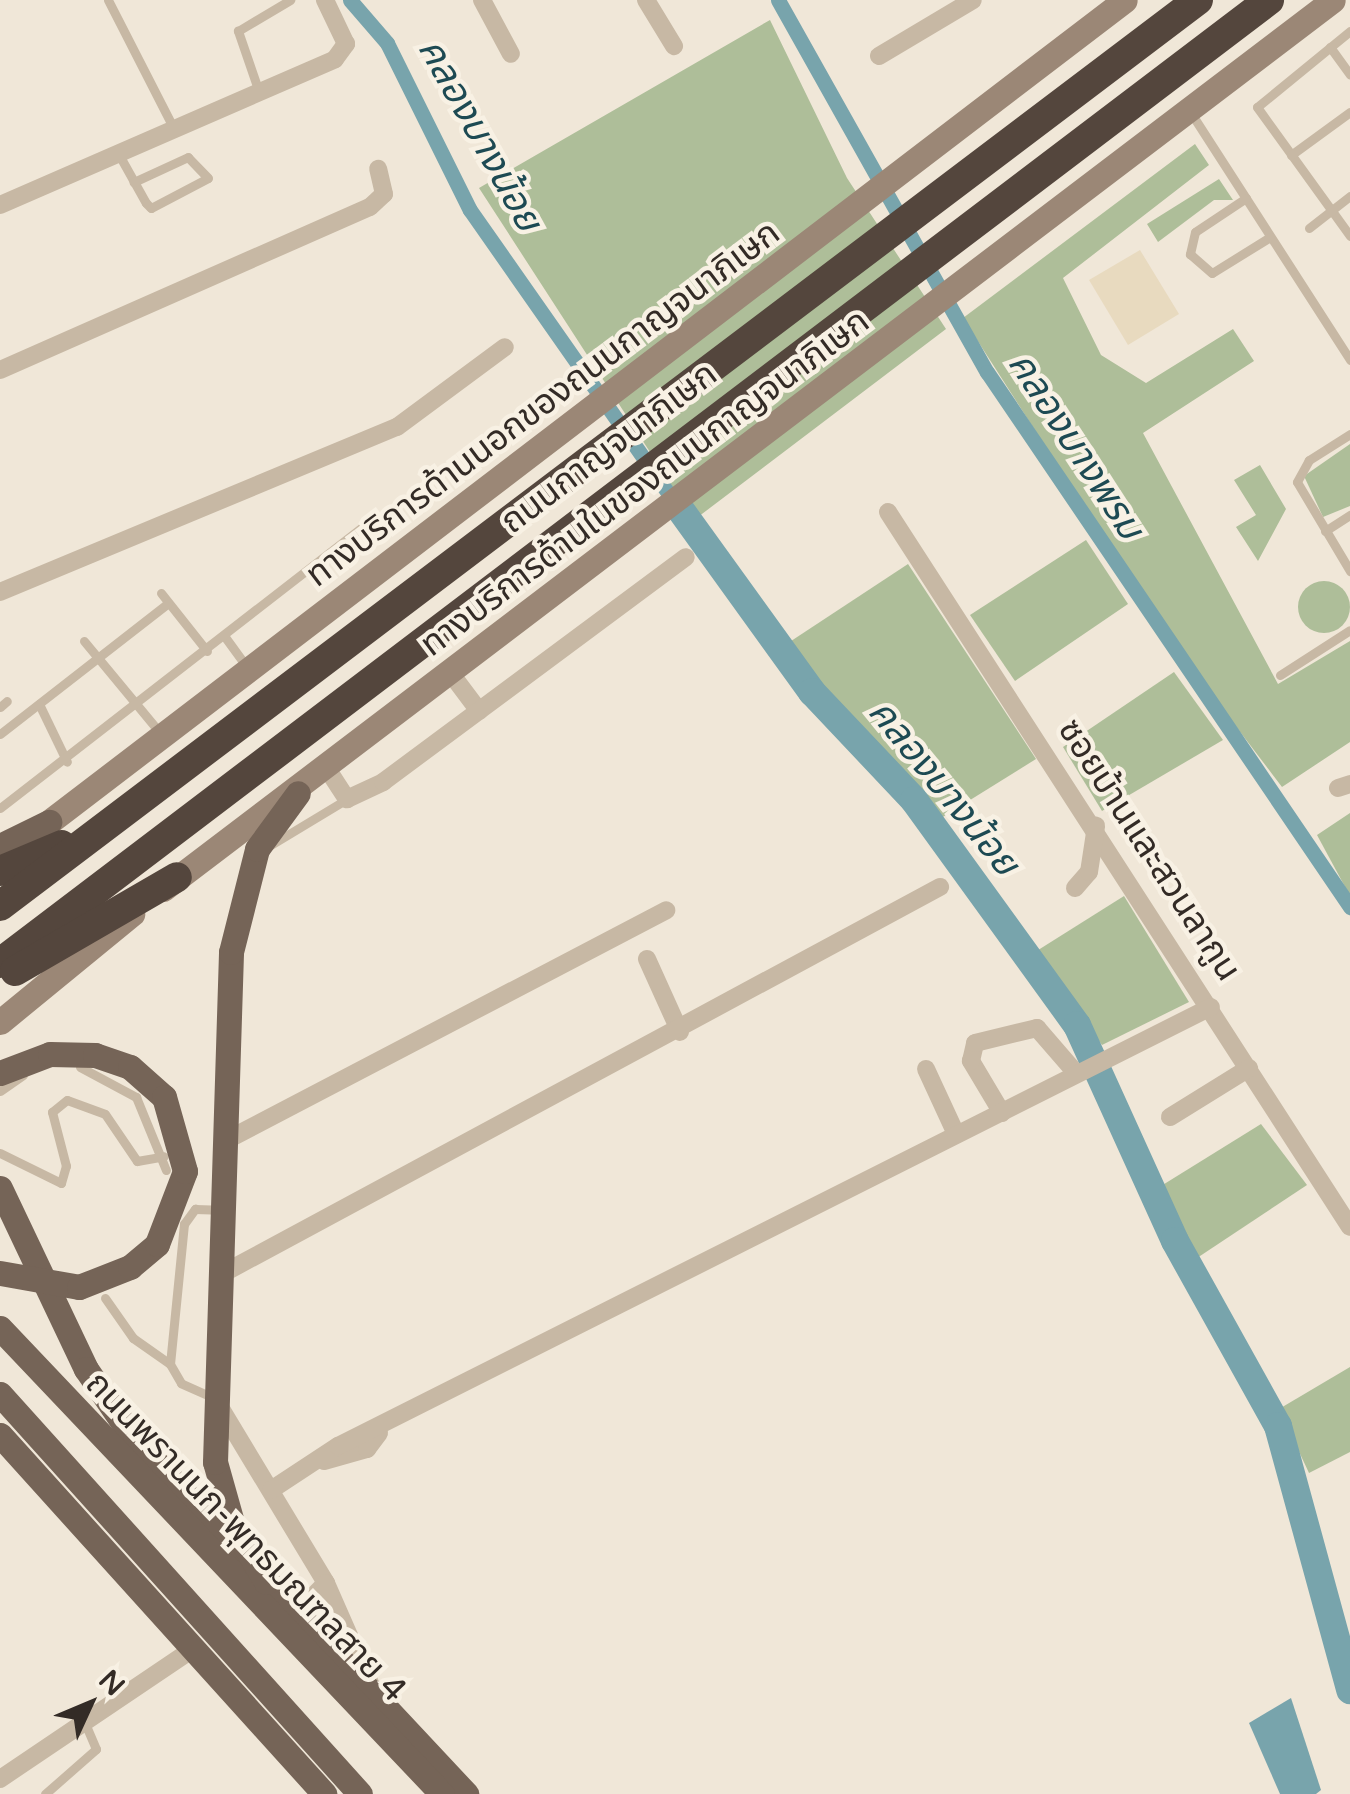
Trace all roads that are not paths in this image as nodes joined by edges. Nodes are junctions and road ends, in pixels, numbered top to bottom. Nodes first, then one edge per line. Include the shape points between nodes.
1 (108, 0) edge
2 (290, 0) edge
3 (325, 0) edge
4 (482, 0) edge
5 (646, 0) edge
6 (973, 0) edge
7 (1125, 0) edge
8 (1198, 0) edge
9 (1269, 0) edge
10 (1333, 0) edge
11 (1350, 31) edge
12 (674, 46) dead end
13 (1330, 47) junction
14 (511, 54) dead end
15 (879, 56) dead end
16 (1350, 75) edge
17 (259, 92) junction
18 (1190, 111) junction
19 (1350, 112) edge
20 (174, 128) junction
21 (118, 153) junction
22 (1291, 155) junction
23 (378, 168) dead end
24 (134, 182) junction
25 (1350, 196) edge
26 (1246, 198) junction
27 (0, 205) edge
28 (1331, 211) junction
29 (1309, 228) dead end
30 (1350, 236) edge
31 (1270, 237) junction
32 (505, 347) dead end
33 (1350, 360) edge
34 (0, 370) edge
35 (1350, 434) edge
36 (888, 512) dead end
37 (1350, 516) edge
38 (362, 528) dead end
39 (1325, 531) junction
40 (686, 557) dead end
41 (1350, 571) edge
42 (0, 592) edge
43 (161, 593) dead end
44 (168, 604) junction
45 (1350, 630) edge
46 (225, 637) junction
47 (84, 641) dead end
48 (207, 652) junction
49 (102, 660) junction
50 (252, 673) junction
51 (452, 675) junction
52 (1280, 675) dead end
53 (39, 704) junction
54 (139, 706) junction
55 (479, 711) junction
56 (0, 734) edge
57 (162, 736) junction
58 (68, 762) junction
59 (328, 770) junction
60 (298, 793) junction
61 (347, 800) junction
62 (0, 808) edge
63 (49, 822) junction
64 (106, 826) junction
65 (1096, 826) junction
66 (0, 846) edge
67 (257, 850) junction
68 (0, 859) edge
69 (0, 871) edge
70 (177, 878) junction
71 (940, 887) dead end
72 (1075, 888) dead end
73 (0, 906) edge
74 (666, 910) dead end
75 (647, 960) dead end
76 (0, 964) edge
77 (0, 980) edge
78 (1211, 1007) junction
79 (0, 1022) edge
80 (680, 1032) junction
81 (1249, 1068) junction
82 (926, 1070) dead end
83 (1083, 1070) junction
84 (0, 1072) edge
85 (0, 1091) edge
86 (1002, 1112) junction
87 (1170, 1117) dead end
88 (956, 1134) junction
89 (224, 1141) junction
90 (0, 1153) edge
91 (164, 1156) junction
92 (166, 1170) dead end
93 (0, 1188) edge
94 (222, 1210) junction
95 (1350, 1227) edge
96 (0, 1273) edge
97 (220, 1275) junction
98 (104, 1298) dead end
99 (0, 1328) edge
100 (170, 1364) junction
101 (0, 1394) edge
102 (216, 1399) junction
103 (0, 1434) edge
104 (270, 1490) junction
105 (266, 1582) junction
106 (326, 1583) junction
107 (296, 1614) junction
108 (193, 1649) junction
109 (375, 1696) junction
110 (84, 1721) junction
111 (0, 1779) edge
112 (44, 1794) edge
113 (323, 1794) edge
114 (360, 1794) edge
115 (442, 1794) edge
116 (466, 1794) edge

1 - 20 lane
2 - 17 lane via 238,31
3 - 17 street via 344,52
4 - 14 street
5 - 12 street
6 - 15 street
7 - 50 main road, ทางบริการด้านนอกของถนนกาญจนาภิเษก
8 - 64 highway, ถนนกาญจนาภิเษก
9 - 76 highway, ถนนกาญจนาภิเษก via 555,534
10 - 18 main road, ทางบริการด้านในของถนนกาญจนาภิเษก
11 - 13 lane
13 - 16 lane
13 - 22 lane via 1257,107
17 - 20 street
18 - 26 lane
18 - 51 main road, ทางบริการด้านในของถนนกาญจนาภิเษก
19 - 22 lane
20 - 21 street
21 - 24 lane
21 - 27 street
22 - 28 lane
23 - 34 street via 384,194 370,207
24 - 24 lane via 159,208 208,178 188,156
25 - 28 lane
26 - 31 lane
26 - 31 lane via 1190,236 1190,254 1212,273
28 - 29 lane
28 - 30 lane
31 - 33 lane
32 - 42 street via 396,427
35 - 39 lane via 1297,475
36 - 65 street, ซอยบ้านและสวนลากูน
37 - 39 lane
38 - 46 lane
39 - 41 lane
40 - 55 street
43 - 44 lane
44 - 48 lane
44 - 49 lane
45 - 52 lane
46 - 48 lane
46 - 50 lane
47 - 49 lane
48 - 54 lane
49 - 53 lane
49 - 54 lane
50 - 57 main road, ทางบริการด้านนอกของถนนกาญจนาภิเษก
51 - 55 street
51 - 59 main road, ทางบริการด้านในของถนนกาญจนาภิเษก
53 - 56 lane
53 - 58 lane
54 - 57 lane
54 - 58 lane
55 - 61 street
57 - 63 main road, ทางบริการด้านนอกของถนนกาญจนาภิเษก
58 - 62 lane
59 - 60 main road, ทางบริการด้านในของถนนกาญจนาภิเษก
59 - 61 street
60 - 67 main road
60 - 70 main road, ทางบริการด้านในของถนนกาญจนาภิเษก
61 - 67 lane
63 - 66 main road
63 - 68 main road, ทางบริการด้านนอกของถนนกาญจนาภิเษก
64 - 69 highway
64 - 73 highway, ถนนกาญจนาภิเษก
65 - 72 street via 1090,872
65 - 78 street, ซอยบ้านและสวนลากูน
67 - 89 main road via 231,952
70 - 77 highway
70 - 79 main road, ทางบริการด้านในของถนนกาญจนาภิเษก
71 - 80 street
74 - 89 street
75 - 80 street
78 - 81 street, ซอยบ้านและสวนลากูน
78 - 83 street
80 - 97 street
81 - 87 street
81 - 95 street, ซอยบ้านและสวนลากูน
82 - 88 street
83 - 86 street
83 - 86 street via 1038,1028 975,1044 971,1061
84 - 96 main road, bridge via 50,1054 94,1055 130,1067 164,1097 185,1172 157,1244 130,1267 79,1288
85 - 91 lane via 47,1064 90,1067 136,1097
86 - 88 street
88 - 104 street via 379,1433 366,1449 324,1461
89 - 94 main road
90 - 91 lane via 60,1182 66,1166 52,1112 68,1100 106,1114 137,1161
91 - 92 lane
93 - 105 main road via 118,1419
94 - 97 main road
94 - 100 lane via 195,1209 184,1224
97 - 102 main road
98 - 100 lane via 133,1338
99 - 115 main road, ถนนพรานนก-พุทธมณฑลสาย 4
100 - 102 lane via 181,1382
101 - 114 main road
102 - 104 street
102 - 105 main road via 223,1494
103 - 108 main road
104 - 106 street
105 - 107 main road
106 - 107 street
106 - 109 street
107 - 109 main road
108 - 110 street
108 - 113 main road
109 - 116 main road
110 - 111 street
110 - 112 lane via 96,1749

